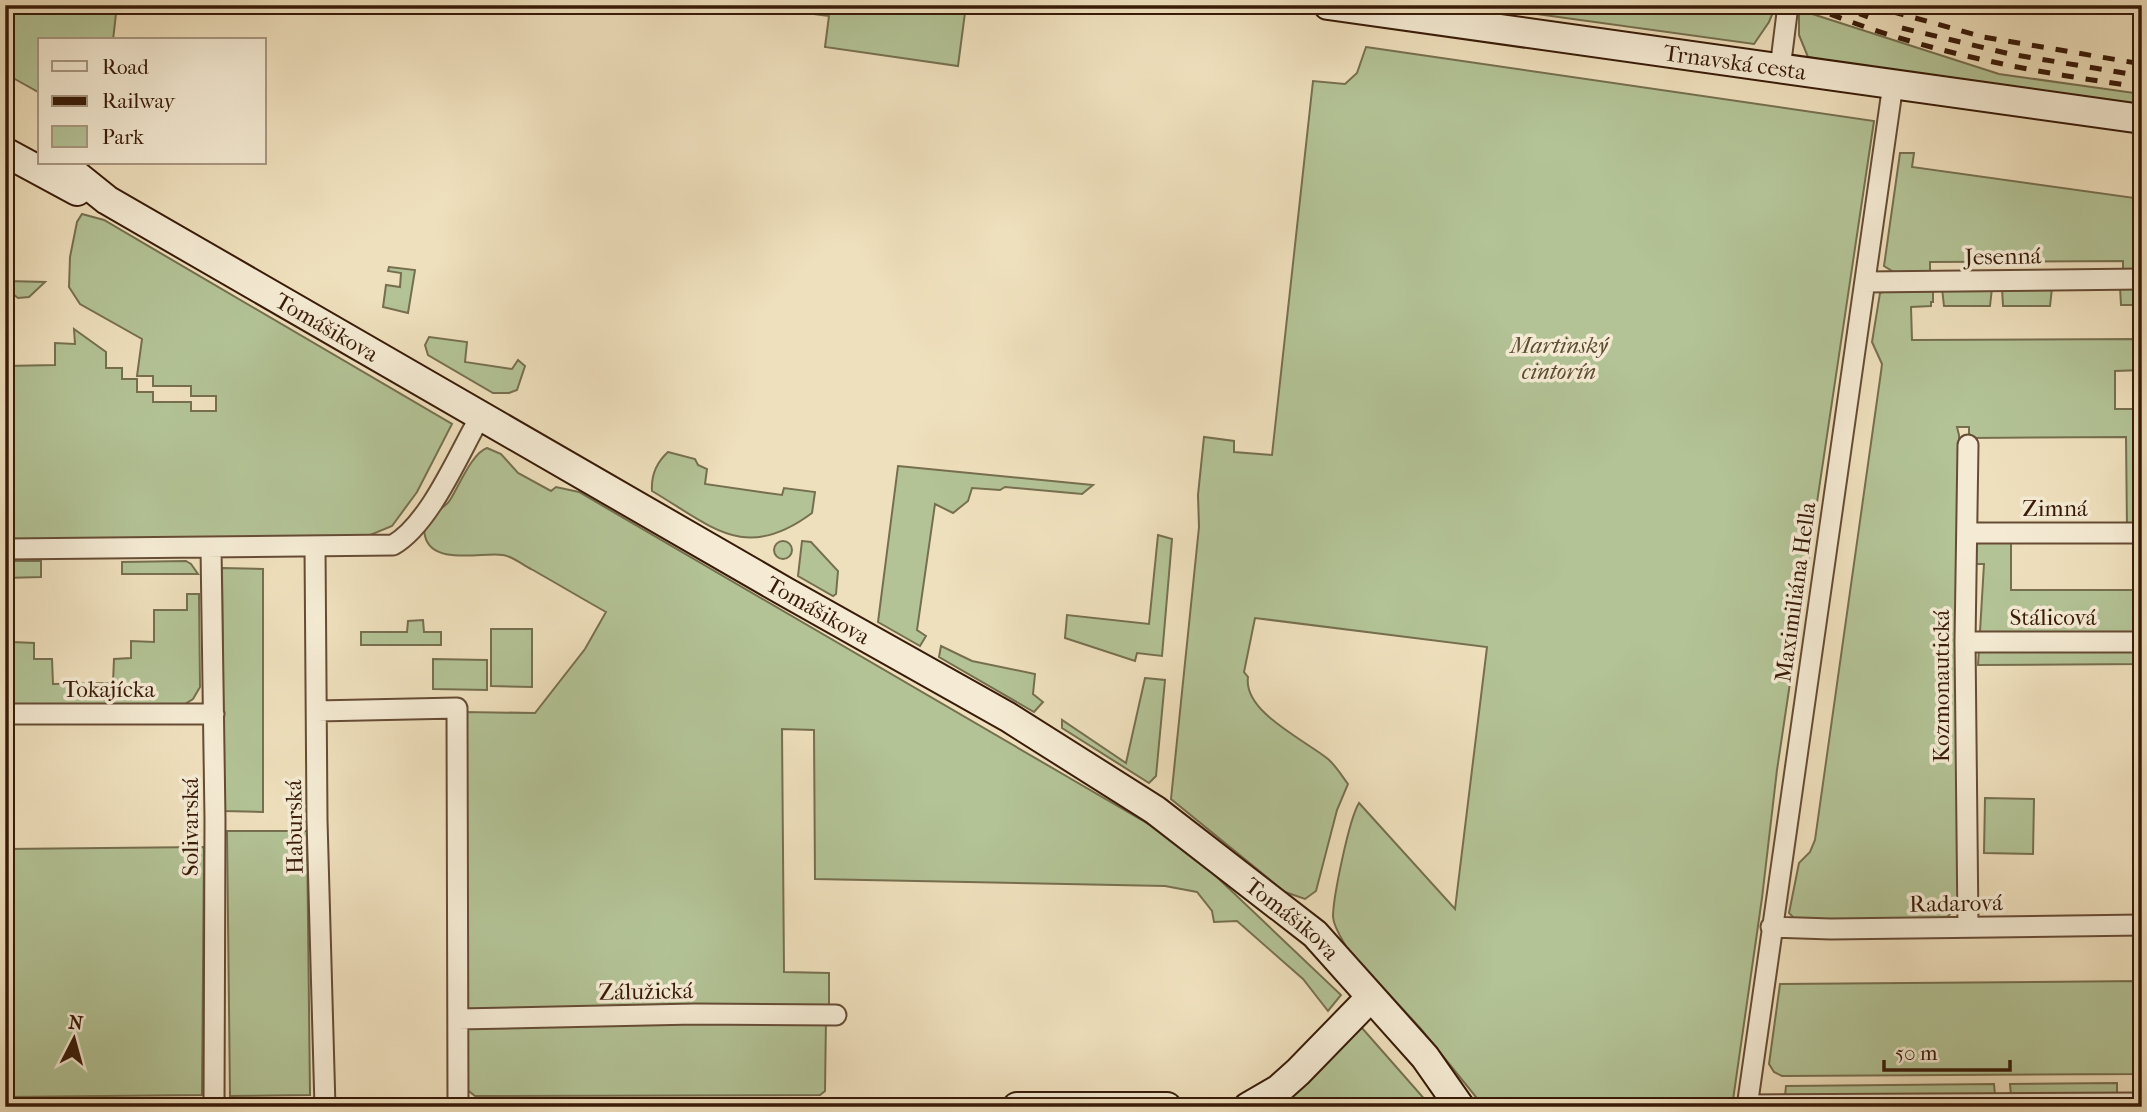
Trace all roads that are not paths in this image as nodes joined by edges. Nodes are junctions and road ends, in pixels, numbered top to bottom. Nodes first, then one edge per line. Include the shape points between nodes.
1 (1328, 5) edge
2 (1788, 5) edge
3 (1780, 69) junction
4 (1893, 84) junction
5 (2142, 119) edge
6 (5, 132) edge
7 (38, 150) edge
8 (5, 152) edge
9 (62, 164) edge
10 (107, 200) junction
11 (2142, 279) edge
12 (1865, 282) junction
13 (481, 415) junction
14 (1968, 445) dead end
15 (1968, 533) junction
16 (2142, 533) edge
17 (315, 547) junction
18 (211, 548) junction
19 (5, 549) edge
20 (1965, 642) junction
21 (2142, 642) edge
22 (317, 711) junction
23 (5, 714) edge
24 (214, 714) junction
25 (2142, 925) edge
26 (1771, 927) junction
27 (1968, 927) junction
28 (1370, 998) junction
29 (836, 1015) dead end
30 (458, 1019) junction
31 (2141, 1103) edge
32 (1929, 1105) edge
33 (1747, 1106) edge
34 (214, 1107) edge
35 (325, 1107) edge
36 (458, 1107) edge
37 (1017, 1107) edge
38 (1167, 1107) edge
39 (1248, 1107) edge
40 (1460, 1107) edge

1 - 3 main road, Trnavská cesta
2 - 3 street
3 - 4 main road, Trnavská cesta
4 - 5 main road, Trnavská cesta
4 - 12 street, Maximiliána Hella
6 - 7 main road
8 - 10 main road, Tomášikova via 80,193
9 - 10 main road, Tomášikova
10 - 13 main road, Tomášikova
11 - 12 street, Jesenná
12 - 26 street, Maximiliána Hella
13 - 17 street via 430,506 405,538 393,545
13 - 28 main road, Tomášikova via 1008,717 1155,810 1315,934
14 - 15 street, Kozmonautická
15 - 16 street, Zimná
15 - 20 street, Kozmonautická
17 - 18 street
17 - 22 street, Haburská
18 - 19 street
18 - 24 street, Solivarská
20 - 21 street, Stálicová
20 - 27 street, Kozmonautická
22 - 30 street via 457,708
22 - 35 street, Haburská
23 - 24 street, Tokajícka
24 - 34 street, Solivarská
25 - 27 street, Radarová
26 - 27 street, Radarová
26 - 33 street, Maximiliána Hella
28 - 39 main road via 1279,1089
28 - 40 main road, Tomášikova via 1425,1057
29 - 30 street, Zálužická
30 - 36 street
31 - 32 street
32 - 33 street
37 - 38 main road

